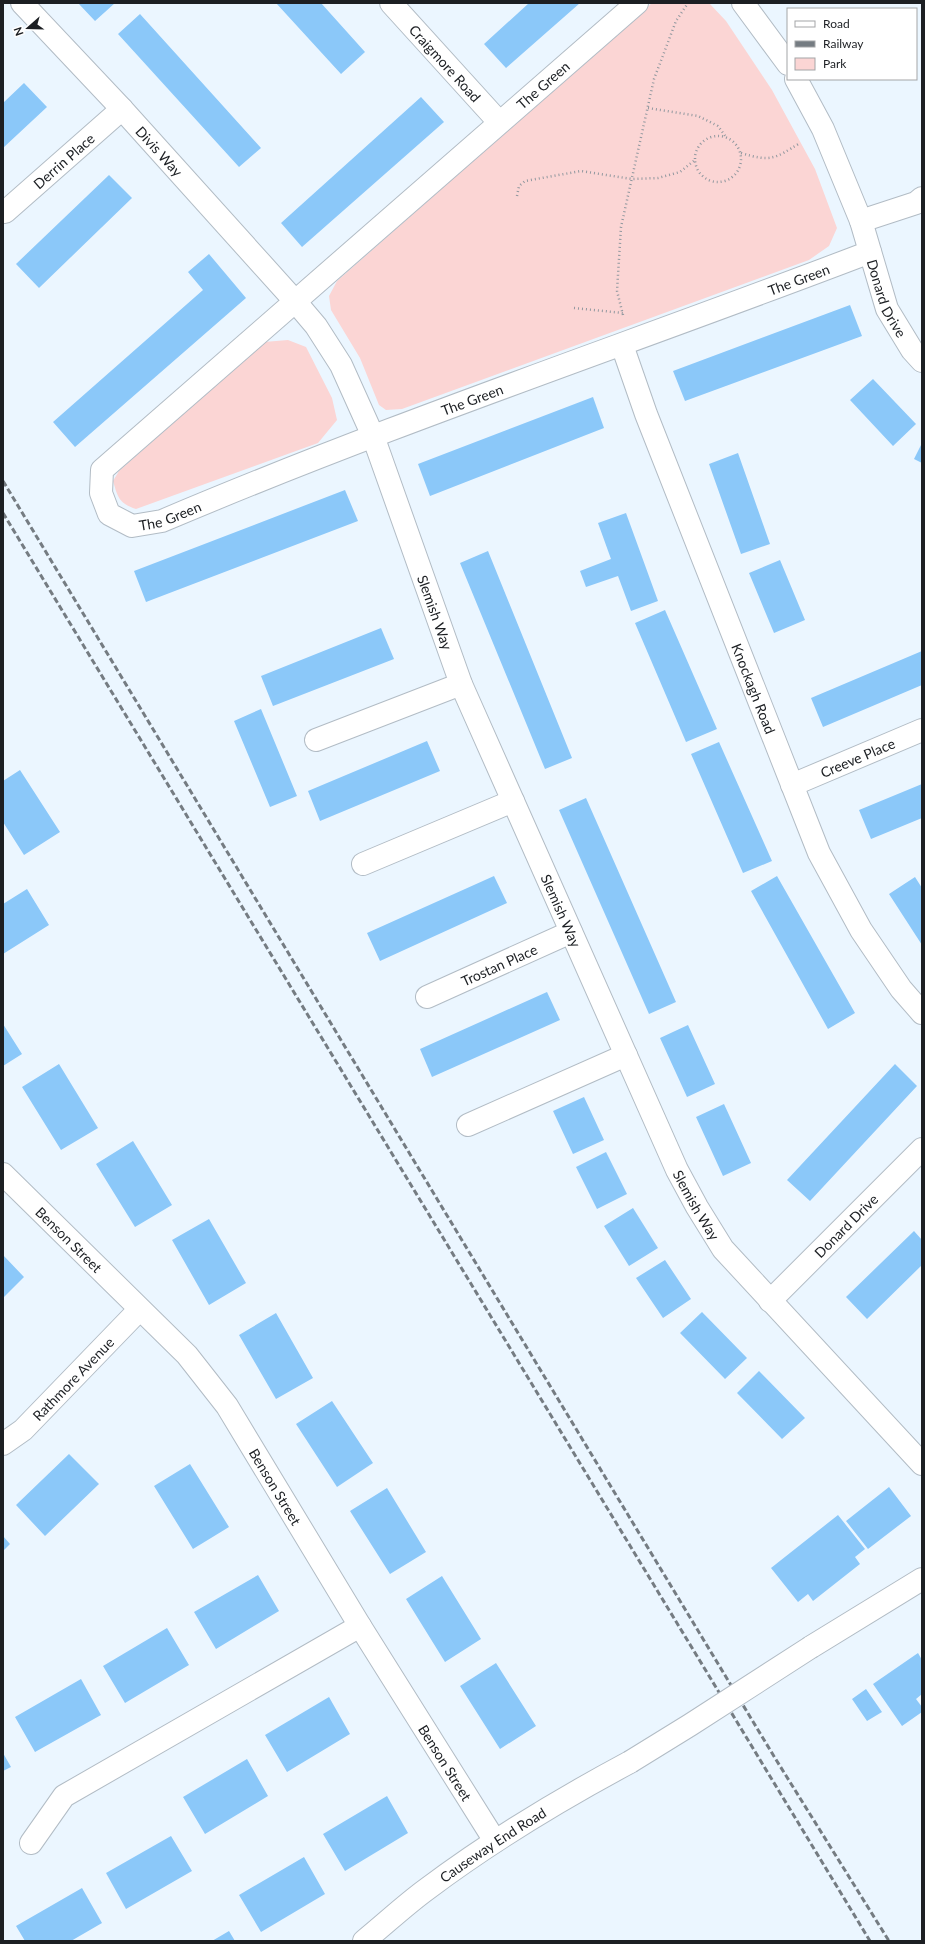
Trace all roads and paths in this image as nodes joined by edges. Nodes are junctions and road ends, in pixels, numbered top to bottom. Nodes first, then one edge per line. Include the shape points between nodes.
1 (22, 3) edge
2 (391, 3) edge
3 (637, 3) edge
4 (688, 3) edge
5 (743, 3) edge
6 (787, 63) edge
7 (797, 80) edge
8 (648, 108) junction
9 (122, 109) junction
10 (499, 122) junction
11 (823, 129) junction
12 (726, 137) junction
13 (741, 154) junction
14 (695, 160) junction
15 (632, 179) junction
16 (517, 196) dead end
17 (922, 198) edge
18 (5, 212) dead end
19 (861, 221) junction
20 (870, 252) junction
21 (294, 300) junction
22 (574, 308) dead end
23 (623, 313) junction
24 (622, 345) junction
25 (922, 362) edge
26 (373, 436) junction
27 (461, 684) junction
28 (922, 730) edge
29 (316, 740) dead end
30 (792, 785) junction
31 (513, 801) junction
32 (363, 864) dead end
33 (571, 932) junction
34 (427, 997) dead end
35 (922, 1013) edge
36 (626, 1055) junction
37 (468, 1125) dead end
38 (922, 1149) edge
39 (3, 1174) edge
40 (770, 1301) junction
41 (139, 1310) junction
42 (3, 1444) edge
43 (922, 1464) edge
44 (922, 1579) edge
45 (360, 1626) junction
46 (495, 1842) junction
47 (31, 1843) dead end
48 (364, 1941) edge

1 - 9 street, Divis Way
2 - 10 street, Craigmore Road
3 - 10 street, The Green
4 - 8 path via 676,21 654,79
5 - 6 street
7 - 11 street, Donard Drive
8 - 12 path via 698,116 718,126
8 - 15 path
9 - 18 street, Derrin Place
9 - 21 street, Divis Way
10 - 21 street, The Green
11 - 13 path via 775,158 760,159
11 - 19 street, Donard Drive
12 - 13 path via 738,146
12 - 14 path via 711,137 704,140 696,152
13 - 14 path via 740,169 729,180 722,182 706,180 696,168
14 - 15 path via 680,172 658,178
15 - 16 path via 581,171 525,181 519,186
15 - 23 path via 621,227 617,291
17 - 19 street via 916,203
19 - 20 street, Donard Drive
20 - 24 street, The Green
20 - 25 street, Donard Drive via 887,309
21 - 26 street, Slemish Way via 316,326 341,365
21 - 26 street, The Green via 102,470 101,493 109,514 132,526 162,521
22 - 23 path
23 - 24 path via 625,323
24 - 26 street, The Green
24 - 30 street, Knockagh Road via 648,422
26 - 27 street, Slemish Way
27 - 29 street
27 - 31 street, Slemish Way
28 - 30 street, Creeve Place
30 - 35 street, Knockagh Road via 819,853 861,930 901,989
31 - 32 street
31 - 33 street, Slemish Way
33 - 34 street, Trostan Place
33 - 36 street, Slemish Way
36 - 37 street
36 - 40 street, Slemish Way via 697,1207 723,1250
38 - 40 street, Donard Drive
39 - 41 street, Benson Street
40 - 43 street, Slemish Way
41 - 42 street, Rathmore Avenue via 24,1430
41 - 45 street, Benson Street via 187,1355 227,1406
44 - 46 street, Causeway End Road, bridge via 810,1647 690,1726 564,1798
45 - 46 street, Benson Street
45 - 47 street via 64,1796
46 - 48 street, Causeway End Road via 426,1890

